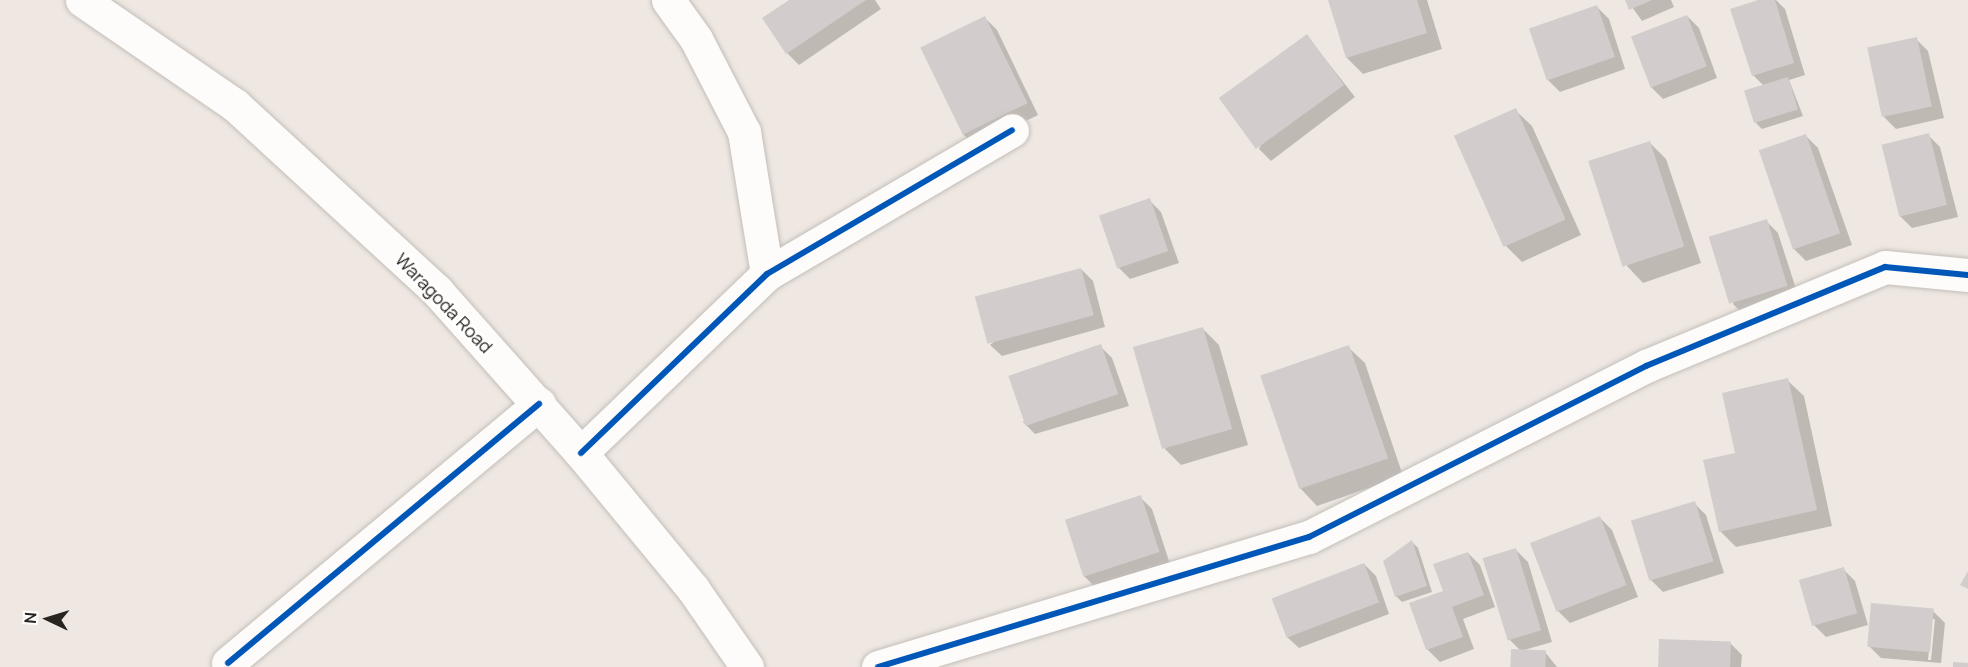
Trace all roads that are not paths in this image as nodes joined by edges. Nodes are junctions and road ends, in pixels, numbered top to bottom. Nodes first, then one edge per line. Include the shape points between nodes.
1 (81, 0) edge
2 (668, 0) edge
3 (1012, 130) dead end
4 (766, 274) junction
5 (1968, 276) edge
6 (538, 404) junction
7 (581, 453) junction
8 (228, 663) dead end
9 (747, 667) edge
10 (878, 667) edge

1 - 6 street, Waragoda Road via 235,105 437,291
2 - 4 street via 696,39 744,132
3 - 4 street
4 - 7 street
5 - 10 street via 1885,267 1646,366 1310,537
6 - 7 street, Waragoda Road
6 - 8 street
7 - 9 street, Waragoda Road via 693,589

